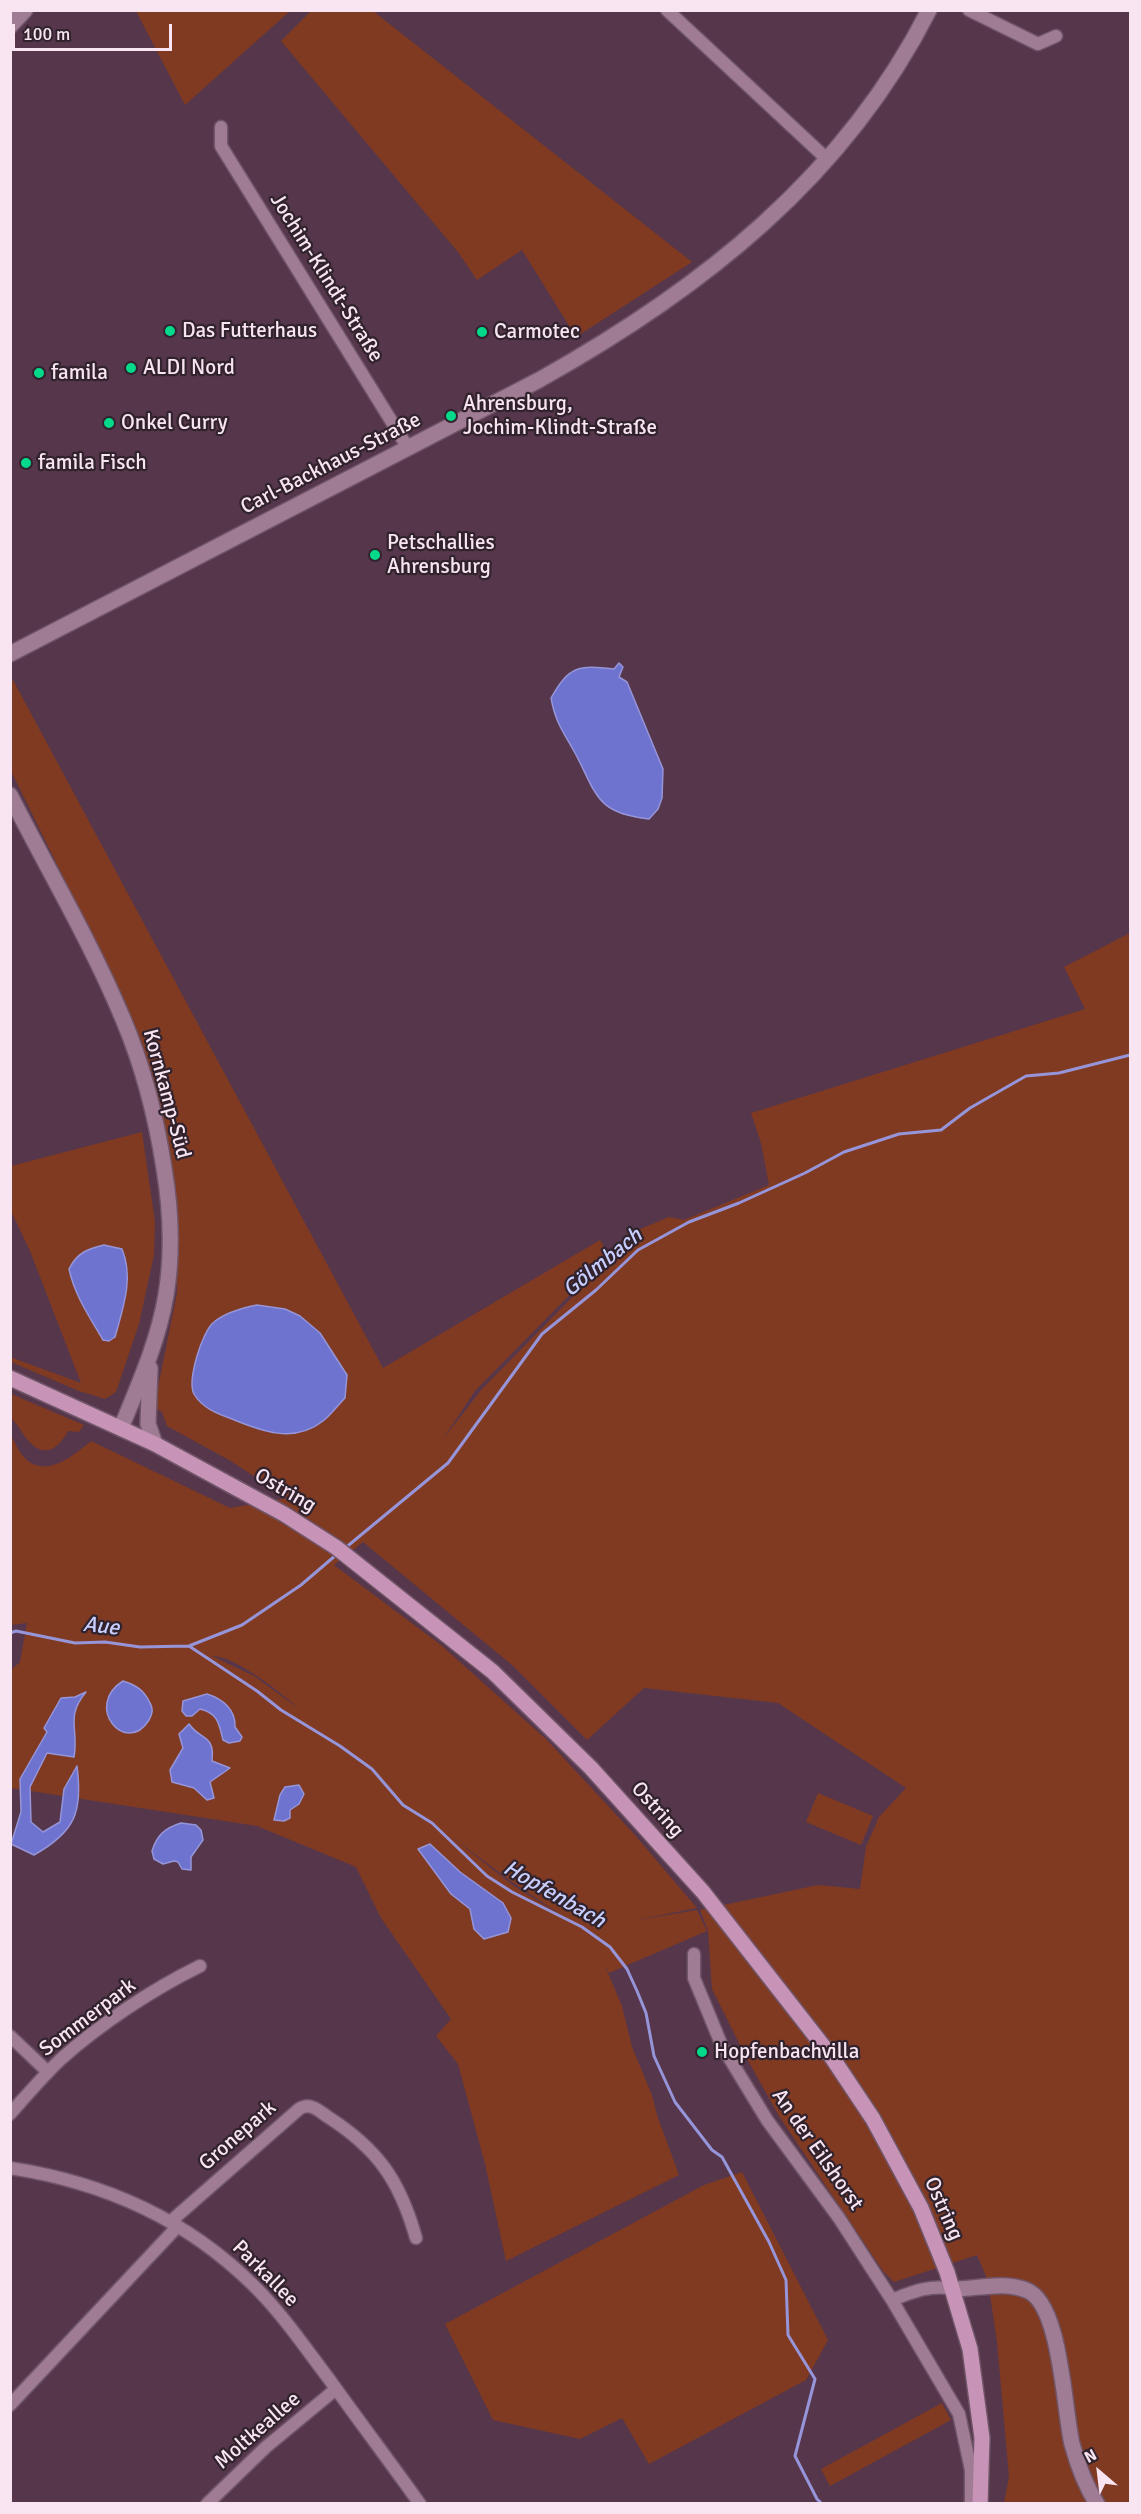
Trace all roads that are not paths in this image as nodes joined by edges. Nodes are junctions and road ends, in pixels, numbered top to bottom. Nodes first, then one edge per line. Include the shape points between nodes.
1 (25, 10) edge
2 (666, 10) edge
3 (929, 10) edge
4 (969, 10) edge
5 (10, 26) edge
6 (1056, 36) dead end
7 (222, 127) dead end
8 (828, 160) junction
9 (408, 448) junction
10 (10, 654) edge
11 (10, 795) edge
12 (151, 1356) junction
13 (10, 1378) edge
14 (148, 1406) junction
15 (121, 1428) junction
16 (155, 1444) junction
17 (694, 1954) dead end
18 (200, 1966) dead end
19 (10, 2036) edge
20 (48, 2072) junction
21 (10, 2114) edge
22 (10, 2168) edge
23 (174, 2224) junction
24 (416, 2238) dead end
25 (953, 2289) junction
26 (892, 2300) junction
27 (336, 2389) junction
28 (10, 2405) edge
29 (207, 2504) edge
30 (420, 2504) edge
31 (971, 2504) edge
32 (980, 2504) edge
33 (1097, 2504) edge

1 - 5 street
2 - 8 street
3 - 8 street, Carl-Backhaus-Straße via 885,85
4 - 6 street via 1038,44
7 - 9 street, Jochim-Klindt-Straße via 221,147
8 - 9 street, Carl-Backhaus-Straße via 754,232 646,315 557,369
9 - 10 street, Carl-Backhaus-Straße
11 - 12 street, Kornkamp-Süd via 123,1018 152,1107 171,1228 166,1297
12 - 14 street, Kornkamp-Süd
12 - 15 street, Kornkamp-Süd
13 - 15 main road, Ostring
14 - 15 street via 136,1420
14 - 16 street, Kornkamp-Süd via 148,1424
15 - 16 main road, Ostring
16 - 25 main road, Ostring via 338,1548 492,1671 591,1768 702,1892 831,2056 873,2119 921,2208
17 - 26 street, An der Eilshorst via 694,1978 722,2046 767,2120 839,2218
18 - 20 street, Sommerpark via 169,1981 97,2031
19 - 20 street
20 - 21 street, Sommerpark
22 - 23 street, Parkallee via 87,2185 128,2200
23 - 24 street, Gronepark via 299,2109 309,2106 355,2135 383,2164 404,2199
23 - 27 street, Parkallee via 220,2255 259,2291
23 - 28 street
25 - 26 street via 939,2286
25 - 32 main road, Ostring via 979,2406
25 - 33 street via 998,2285 1026,2289 1038,2298 1056,2340 1080,2473
26 - 31 street, An der Eilshorst via 959,2414 971,2470
27 - 29 street, Moltkeallee via 272,2441
27 - 30 street, Parkallee

